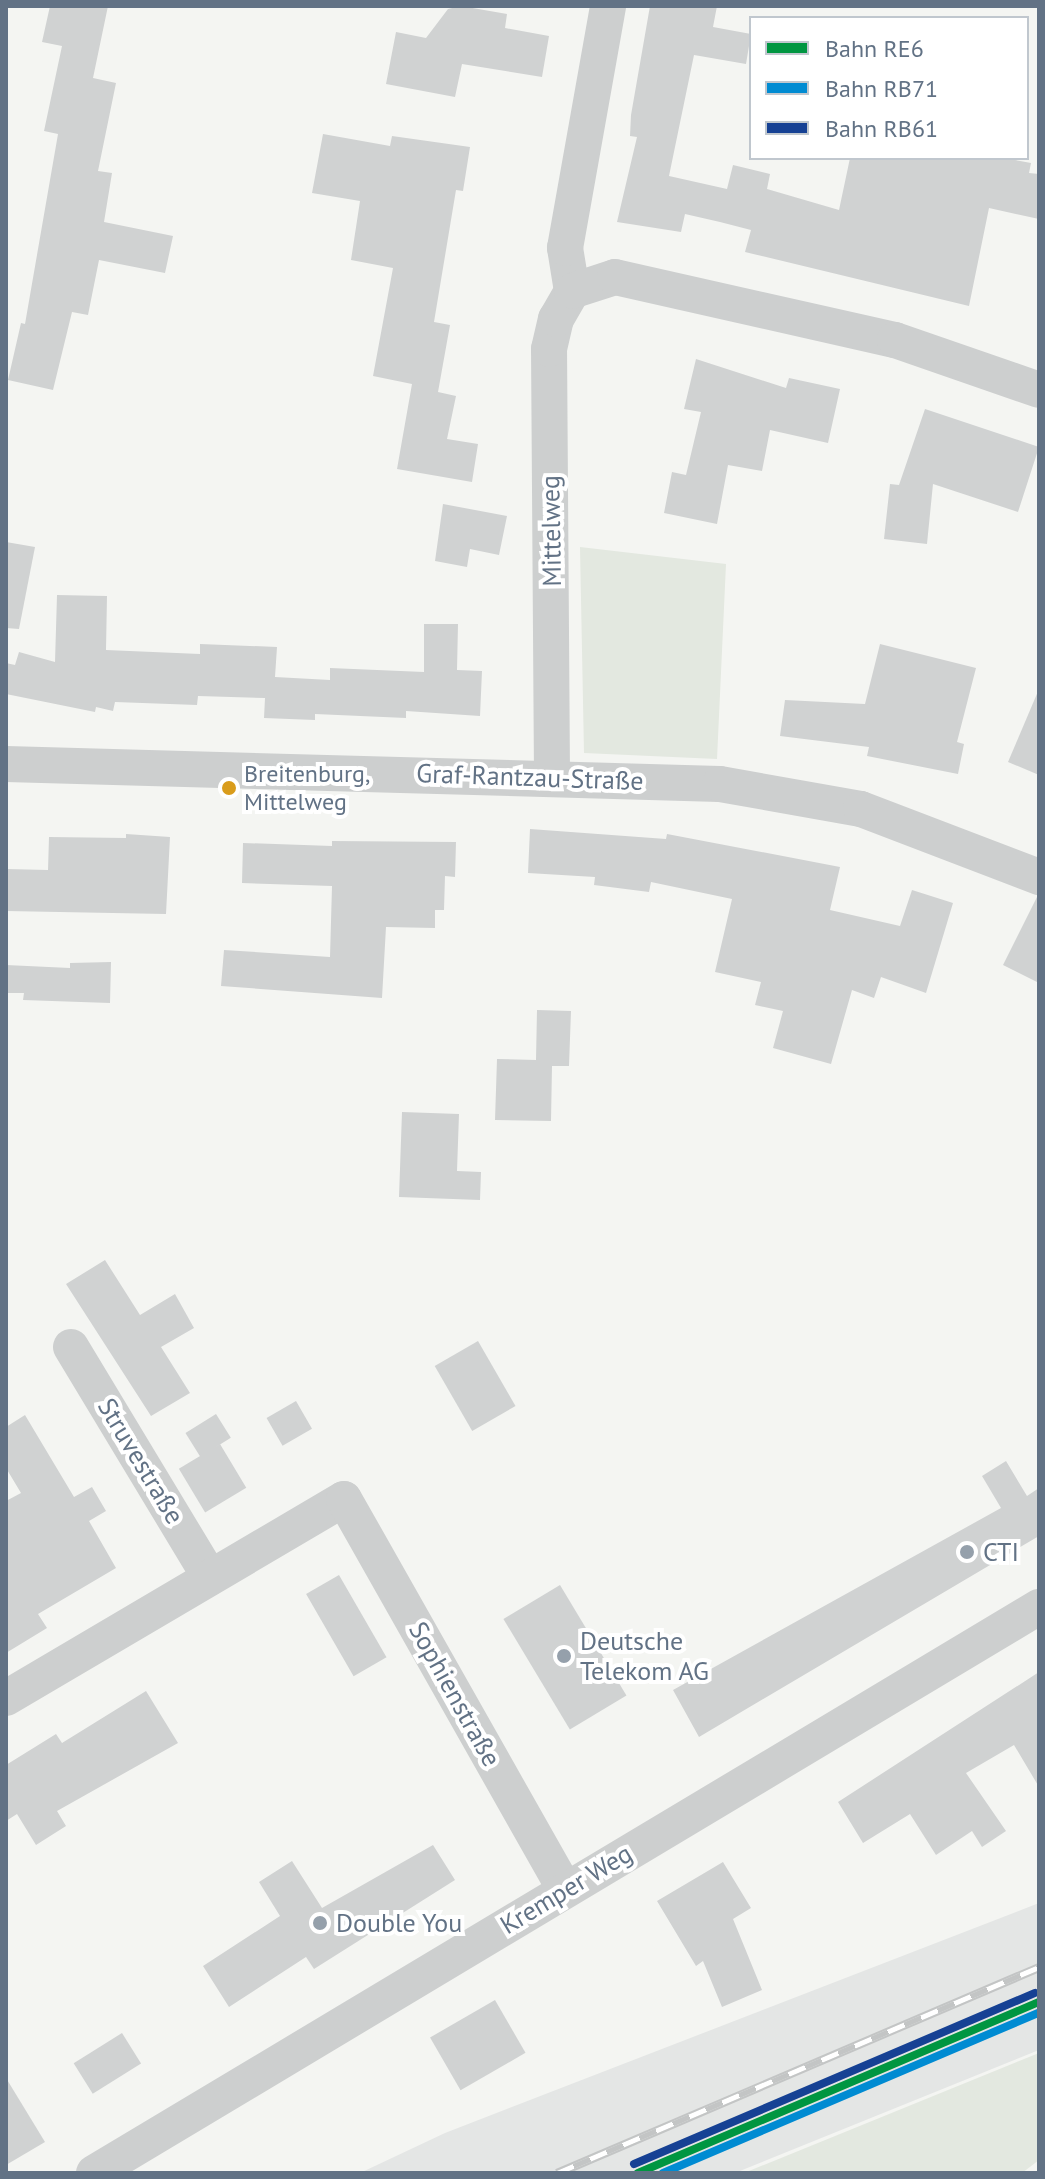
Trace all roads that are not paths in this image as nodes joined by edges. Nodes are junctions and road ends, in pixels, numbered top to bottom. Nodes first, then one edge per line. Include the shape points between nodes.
1 (608, 6) edge
2 (572, 291) junction
3 (1039, 390) edge
4 (6, 764) edge
5 (552, 776) junction
6 (1039, 877) edge
7 (71, 1347) dead end
8 (210, 1577) junction
9 (1039, 1607) edge
10 (6, 1698) edge
11 (565, 1889) junction
12 (94, 2173) edge

1 - 2 street via 565,248
2 - 3 street via 615,277 895,340
2 - 5 street, Mittelweg via 556,319 549,349
4 - 5 street, Graf-Rantzau-Straße
5 - 6 street, Graf-Rantzau-Straße via 720,784 861,809
7 - 8 street, Struvestraße
8 - 10 street
8 - 11 street, Sophienstraße via 344,1499
9 - 11 street, Kremper Weg
11 - 12 street, Kremper Weg

